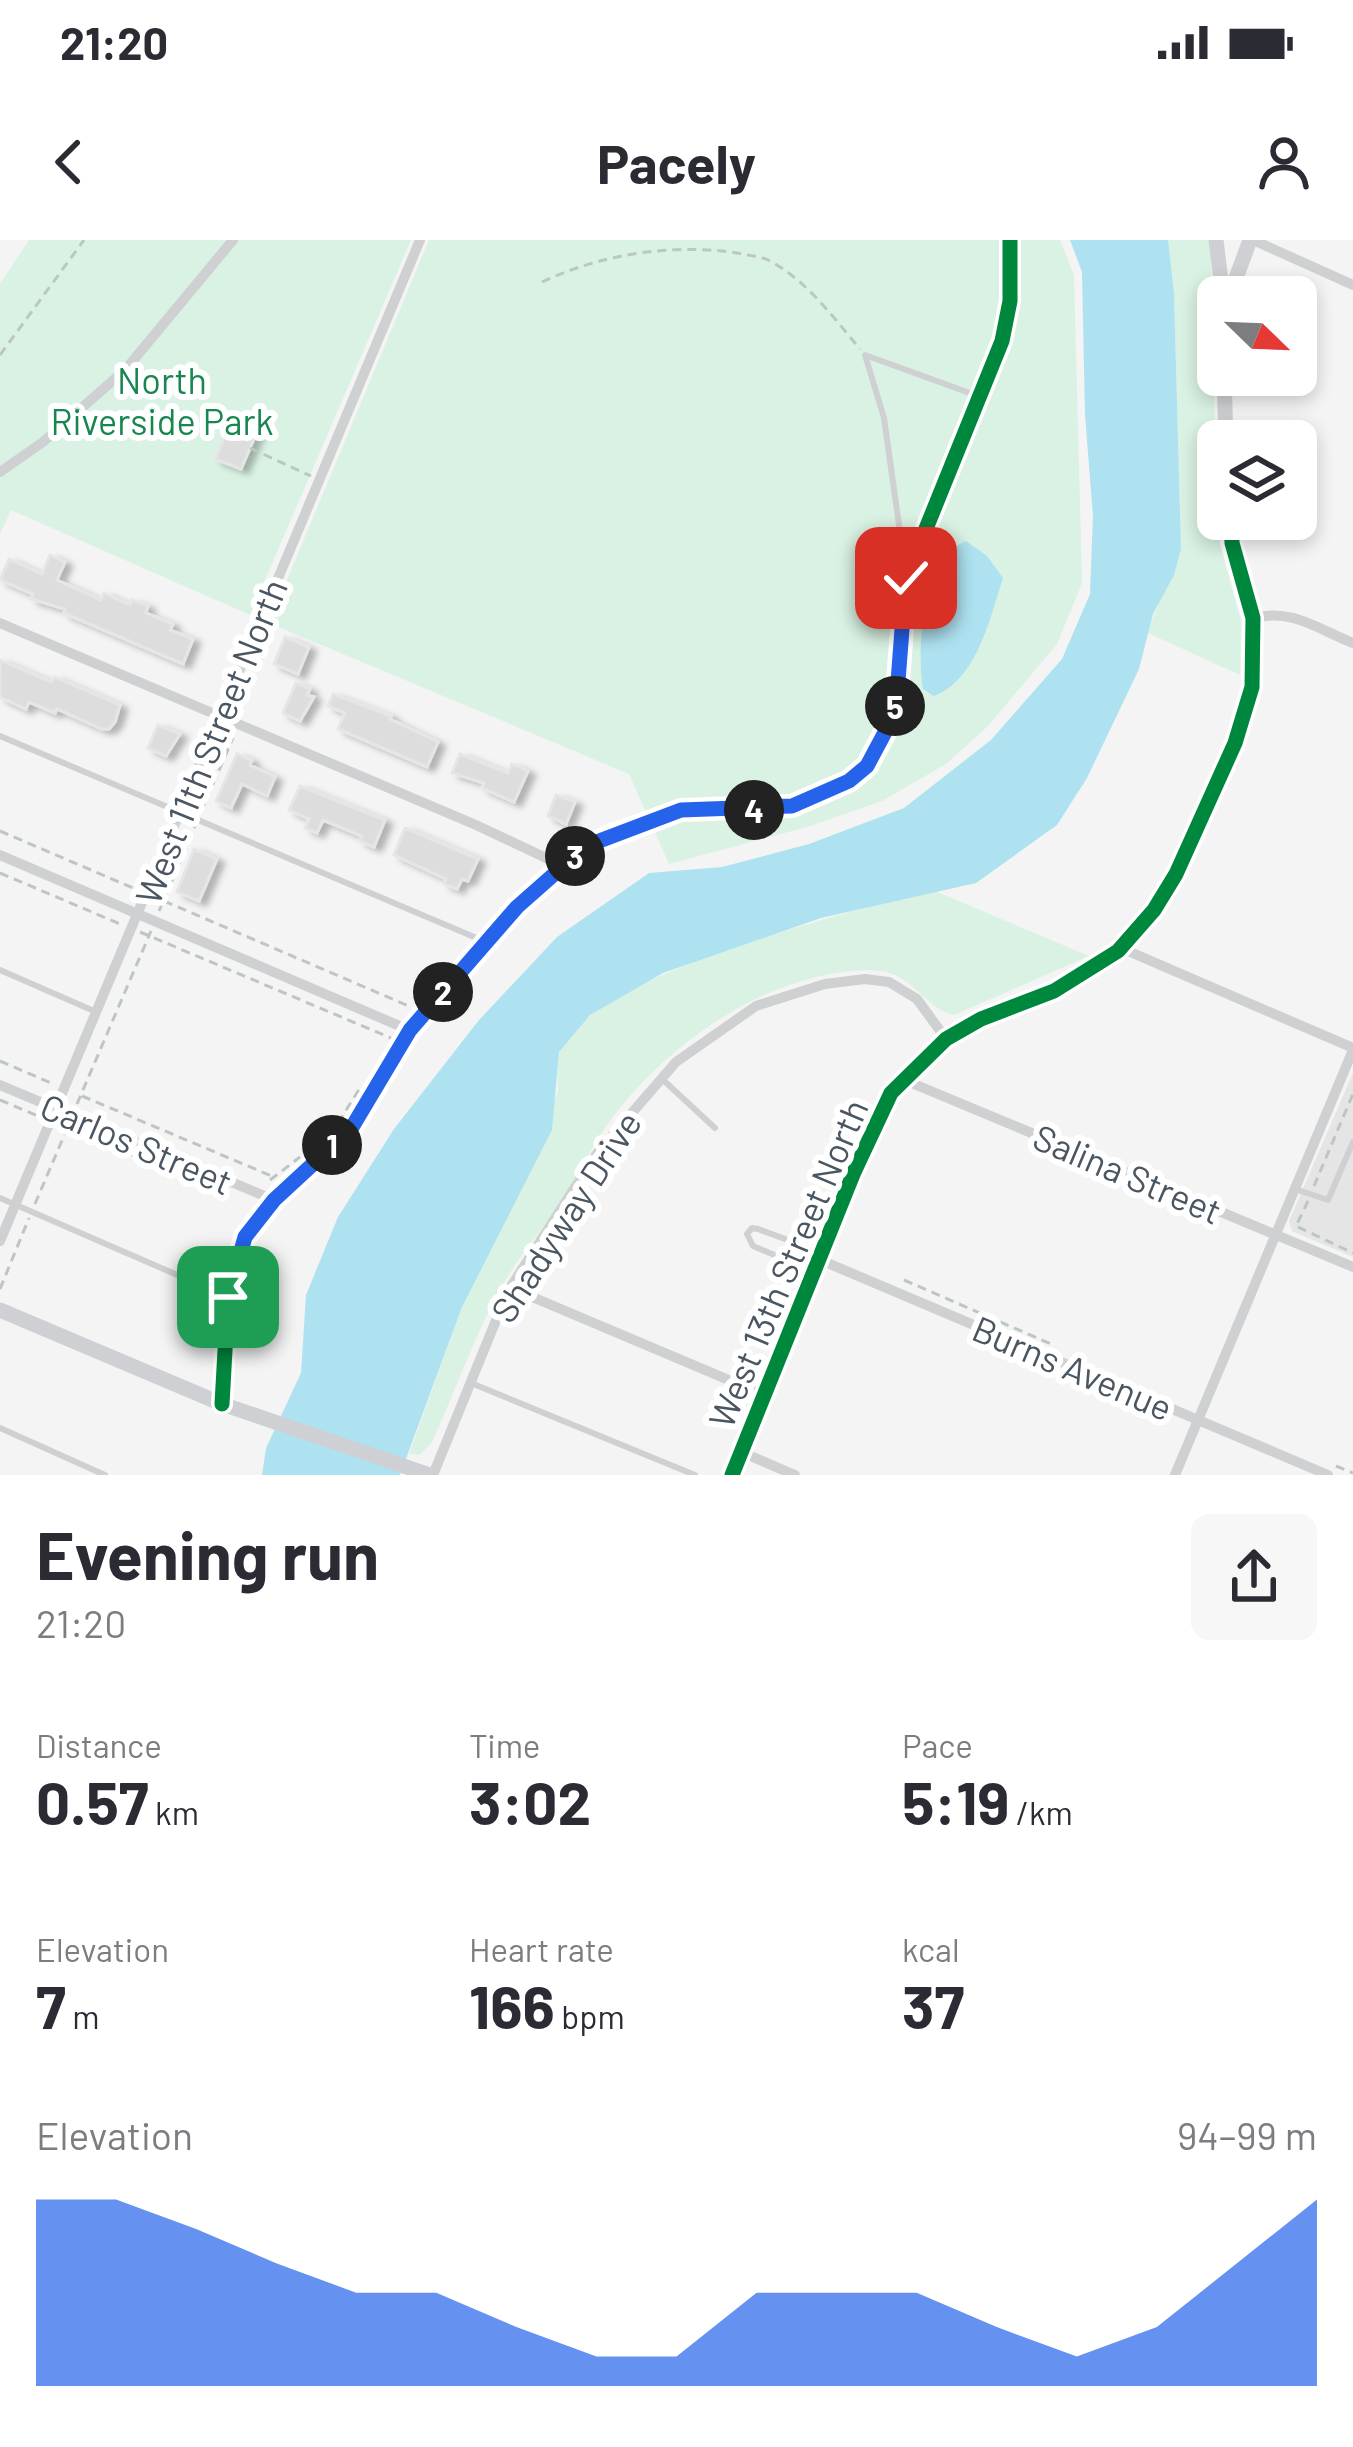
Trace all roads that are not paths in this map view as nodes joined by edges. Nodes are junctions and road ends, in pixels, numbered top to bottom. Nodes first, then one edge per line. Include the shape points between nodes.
1 (233, 240) edge
2 (420, 240) edge
3 (1010, 240) edge
4 (1216, 240) edge
5 (1252, 240) edge
6 (1222, 276) edge
7 (1236, 276) edge
8 (1353, 285) edge
9 (978, 396) junction
10 (0, 472) edge
11 (1232, 540) edge
12 (906, 578) junction
13 (1253, 618) junction
14 (0, 622) edge
15 (1353, 643) edge
16 (220, 716) junction
17 (0, 736) edge
18 (180, 814) junction
19 (0, 855) edge
20 (563, 866) junction
21 (138, 915) junction
22 (486, 942) junction
23 (1121, 948) junction
24 (0, 970) edge
25 (98, 1013) junction
26 (405, 1028) junction
27 (946, 1039) junction
28 (1353, 1050) edge
29 (661, 1078) junction
30 (902, 1079) junction
31 (0, 1085) edge
32 (54, 1115) junction
33 (715, 1128) dead end
34 (1353, 1142) edge
35 (1295, 1189) junction
36 (0, 1198) edge
37 (274, 1200) junction
38 (16, 1204) junction
39 (1276, 1234) junction
40 (0, 1241) edge
41 (818, 1261) junction
42 (1353, 1267) edge
43 (511, 1288) junction
44 (228, 1297) junction
45 (0, 1310) edge
46 (468, 1382) junction
47 (764, 1395) junction
48 (222, 1404) junction
49 (1198, 1420) junction
50 (0, 1428) edge
51 (741, 1452) junction
52 (105, 1475) edge
53 (431, 1475) edge
54 (695, 1475) edge
55 (732, 1475) edge
56 (795, 1475) edge
57 (1174, 1475) edge
58 (1328, 1475) edge

1 - 10 street via 126,370
2 - 16 street, West 11th Street North
3 - 9 street via 1002,341
4 - 6 street
5 - 7 street
5 - 8 street
9 - 12 street
9 - 12 lane via 866,355 884,418
11 - 13 street, West 13th Street North
12 - 20 street via 897,694 867,766 792,806 681,810 648,820 586,846
13 - 15 street via 1297,616
13 - 23 street, West 13th Street North via 1252,687 1234,743 1176,874
14 - 16 street
16 - 18 street, West 11th Street North
16 - 20 street
17 - 18 lane
18 - 21 street, West 11th Street North
18 - 22 lane
19 - 21 street
20 - 22 street
21 - 25 street, West 11th Street North
21 - 26 street
22 - 26 street
23 - 27 street, West 13th Street North via 1054,991
23 - 28 street
24 - 25 lane
25 - 32 street, West 11th Street North
26 - 37 street via 351,1129
27 - 29 street, Shadyway Drive via 917,999 889,982 825,984 756,1006
27 - 30 street, West 13th Street North
28 - 35 street
29 - 33 lane
29 - 43 street, Shadyway Drive via 598,1152
30 - 39 street, Salina Street
30 - 41 street, West 13th Street North via 873,1125
31 - 32 street, Carlos Street
32 - 37 street, Carlos Street
32 - 38 street, West 11th Street North
34 - 35 lane via 1328,1199
35 - 39 street
36 - 38 lane
37 - 44 street via 245,1237
38 - 40 street, West 11th Street North
38 - 44 lane
39 - 42 street, Salina Street
39 - 49 street
41 - 41 lane via 758,1228 747,1234 753,1246
41 - 47 street, West 13th Street North
41 - 49 street, Burns Avenue
43 - 46 street, Shadyway Drive
43 - 47 street
44 - 48 street
45 - 48 street
46 - 53 street, Shadyway Drive
46 - 54 lane
47 - 51 street, West 13th Street North
48 - 53 street
49 - 57 street
49 - 58 street, Burns Avenue
50 - 52 lane
51 - 55 street, West 13th Street North
51 - 56 street

